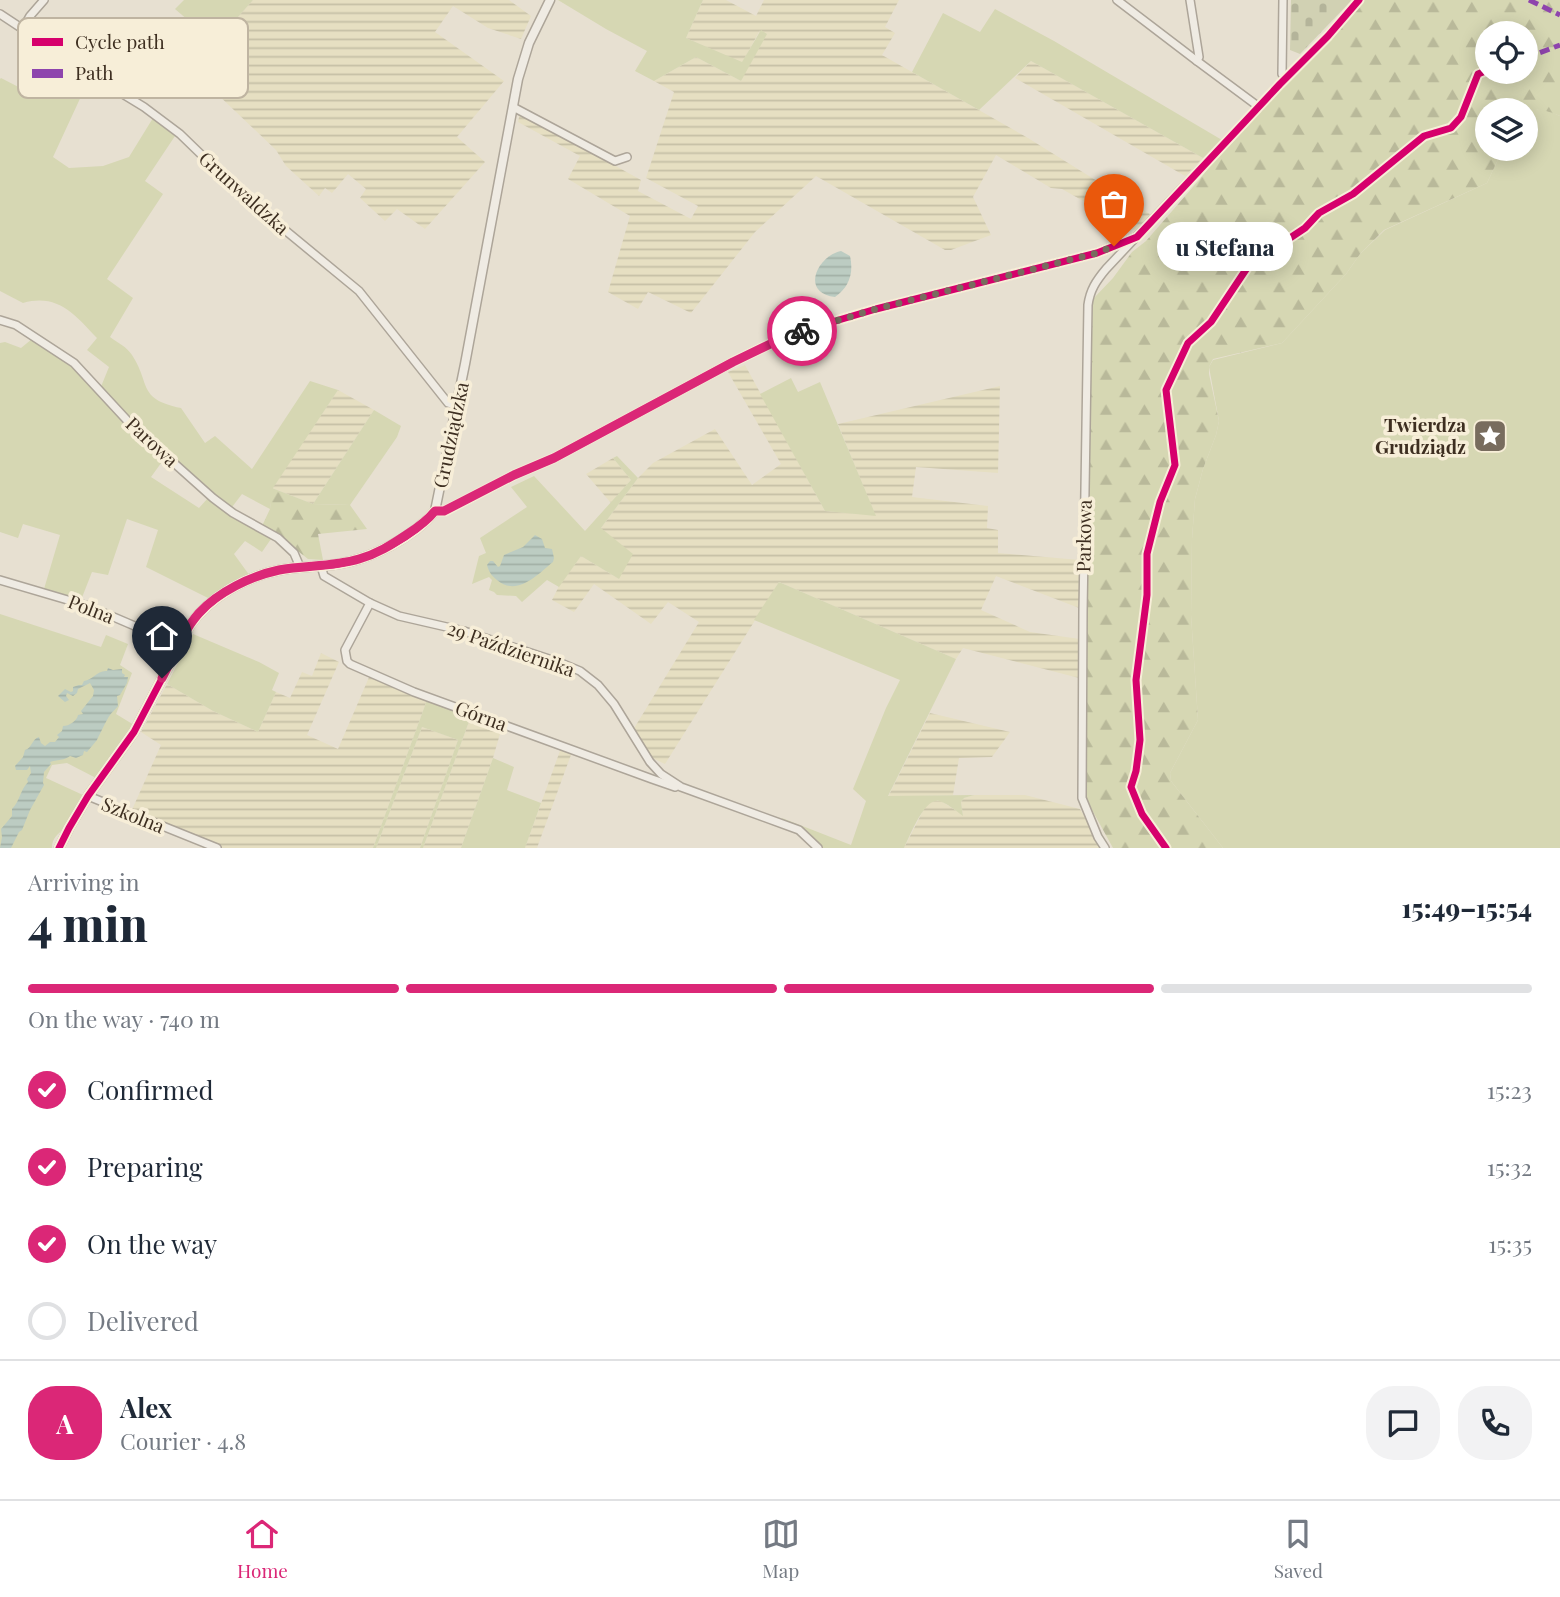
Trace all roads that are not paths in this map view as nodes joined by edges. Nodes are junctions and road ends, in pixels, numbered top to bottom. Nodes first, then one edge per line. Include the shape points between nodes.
1 (44, 0) edge
2 (550, 0) edge
3 (1117, 0) edge
4 (1190, 0) edge
5 (1283, 0) edge
6 (1359, 0) edge
7 (0, 14) edge
8 (29, 18) edge
9 (18, 27) edge
10 (1197, 61) junction
11 (1286, 78) junction
12 (130, 98) edge
13 (513, 107) junction
14 (1259, 107) junction
15 (627, 157) dead end
16 (1137, 237) junction
17 (0, 320) edge
18 (457, 406) junction
19 (435, 511) junction
20 (321, 566) junction
21 (300, 567) junction
22 (0, 580) edge
23 (370, 603) junction
24 (179, 645) junction
25 (678, 785) junction
26 (88, 796) junction
27 (59, 848) edge
28 (218, 848) edge
29 (817, 848) edge
30 (1105, 848) edge

1 - 8 street
2 - 13 street, Grudziądzka via 523,61
3 - 10 street
4 - 10 street
5 - 11 street via 1282,74
6 - 11 street, Parkowa
7 - 9 street, Grunwaldzka
10 - 14 street
11 - 14 street, Parkowa
12 - 18 street, Grunwaldzka via 180,134 246,198 359,291 448,403
13 - 15 street via 615,161
13 - 18 street, Grudziądzka
14 - 16 street, Parkowa
16 - 19 street via 1097,253 789,335 554,458 444,511
16 - 30 street, Parkowa via 1096,282 1088,305 1082,798
17 - 21 street, Parowa via 16,325 74,363 149,444 233,513 278,538 294,553
18 - 19 street, Grudziądzka
19 - 20 street, Grudziądzka via 387,548 360,559
20 - 21 street, Grudziądzka
20 - 23 street, 29 Października via 324,576
21 - 24 street, Grudziądzka via 251,579 218,597 198,614
22 - 24 street, Polna via 88,607
23 - 25 street, 29 Października via 580,671 614,704 650,762
23 - 25 street, Górna via 345,650 350,664 426,696
24 - 26 street, Grudziądzka via 134,732
25 - 29 street, 29 Października via 799,830
26 - 27 street, Grudziądzka
26 - 28 street, Szkolna

